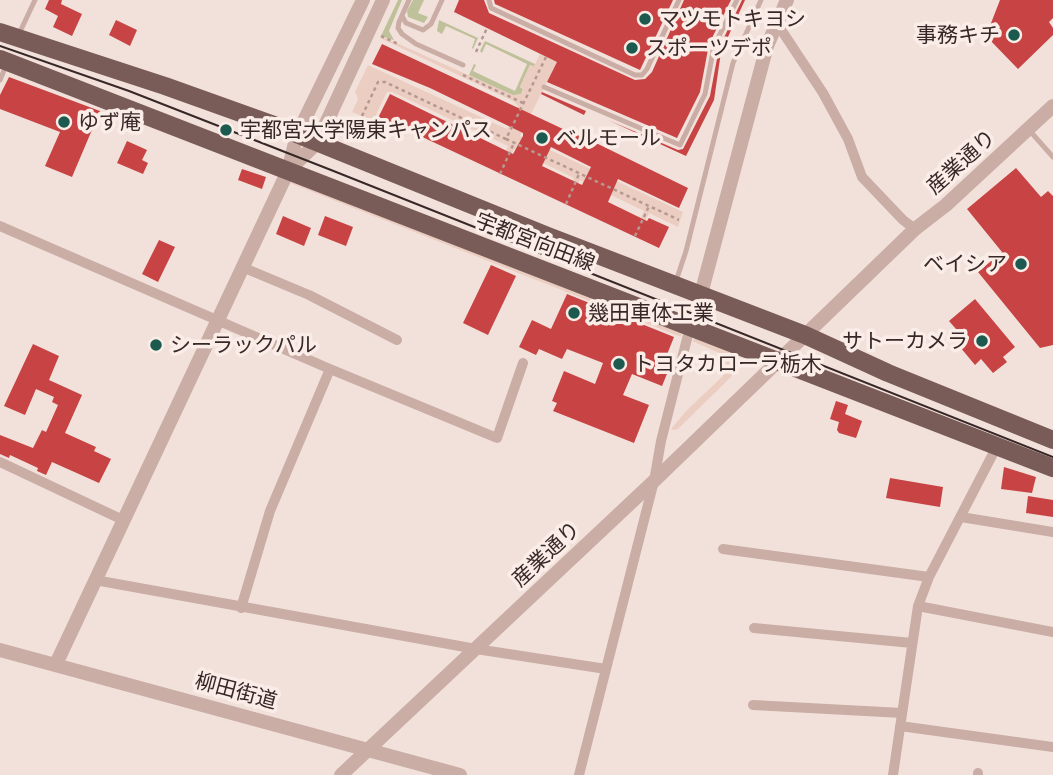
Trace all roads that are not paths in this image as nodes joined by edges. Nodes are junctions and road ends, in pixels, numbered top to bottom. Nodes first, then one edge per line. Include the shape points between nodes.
1 (35, 0) edge
2 (363, 0) edge
3 (383, 0) edge
4 (409, 0) edge
5 (442, 0) edge
6 (489, 0) edge
7 (679, 0) edge
8 (737, 0) edge
9 (761, 0) edge
10 (787, 0) edge
11 (402, 14) junction
12 (776, 22) junction
13 (8, 35) edge
14 (4, 60) edge
15 (463, 65) dead end
16 (0, 80) edge
17 (544, 87) dead end
18 (1053, 106) edge
19 (1029, 130) junction
20 (297, 135) junction
21 (317, 143) junction
22 (1052, 154) edge
23 (288, 171) junction
24 (0, 226) edge
25 (915, 229) junction
26 (242, 267) junction
27 (675, 284) junction
28 (701, 294) junction
29 (216, 320) junction
30 (690, 327) junction
31 (805, 334) junction
32 (397, 340) dead end
33 (777, 362) junction
34 (523, 363) dead end
35 (330, 369) junction
36 (1053, 440) edge
37 (997, 446) junction
38 (0, 462) edge
39 (1053, 468) edge
40 (654, 481) junction
41 (961, 517) junction
42 (123, 520) junction
43 (1053, 532) edge
44 (723, 549) dead end
45 (929, 577) junction
46 (95, 580) junction
47 (918, 606) junction
48 (241, 608) junction
49 (754, 628) dead end
50 (1053, 632) edge
51 (912, 643) junction
52 (476, 649) junction
53 (0, 650) edge
54 (56, 664) junction
55 (606, 669) junction
56 (753, 705) dead end
57 (902, 713) junction
58 (900, 726) junction
59 (1053, 747) edge
60 (368, 750) junction
61 (341, 775) edge
62 (460, 775) edge
63 (579, 775) edge
64 (893, 775) edge

1 - 13 lane
2 - 20 street
3 - 21 street
4 - 11 lane
5 - 11 lane via 431,24 423,30 406,23
6 - 7 lane via 491,8 642,75
8 - 17 lane via 714,46 705,94 680,145
9 - 27 lane via 733,63
10 - 12 street
11 - 15 lane via 398,28 402,34
12 - 25 street via 823,93 862,177
12 - 28 street
13 - 20 main road, 宇都宮向田線
14 - 16 lane
14 - 23 main road, 宇都宮向田線
18 - 19 street, 産業通り
19 - 22 lane
19 - 25 street, 産業通り
20 - 21 main road, 宇都宮向田線
20 - 23 street
21 - 23 street
21 - 27 main road, 宇都宮向田線
23 - 26 street
23 - 30 main road, 宇都宮向田線
24 - 29 street
25 - 31 street, 産業通り
26 - 29 street
26 - 32 street
27 - 28 main road, 宇都宮向田線
28 - 31 main road, 宇都宮向田線
29 - 35 street
29 - 42 street
30 - 33 main road, 宇都宮向田線
30 - 40 street
31 - 33 street, 産業通り
31 - 36 main road, 宇都宮向田線
33 - 37 main road, 宇都宮向田線
33 - 40 street, 産業通り
34 - 35 street via 497,438
35 - 48 street via 270,511
37 - 39 main road, 宇都宮向田線
37 - 41 street
38 - 42 street
40 - 52 street, 産業通り
40 - 55 street
41 - 43 street
41 - 45 street
42 - 46 street
44 - 45 street
45 - 47 street
46 - 48 street
46 - 54 street
47 - 50 street
47 - 51 street
48 - 52 street
49 - 51 street
51 - 57 street
52 - 55 street
52 - 60 street, 産業通り
53 - 54 street, 柳田街道
54 - 60 street, 柳田街道
55 - 63 street
56 - 57 street
57 - 58 street
58 - 59 street
58 - 64 street
60 - 61 street, 産業通り
60 - 62 street, 柳田街道

